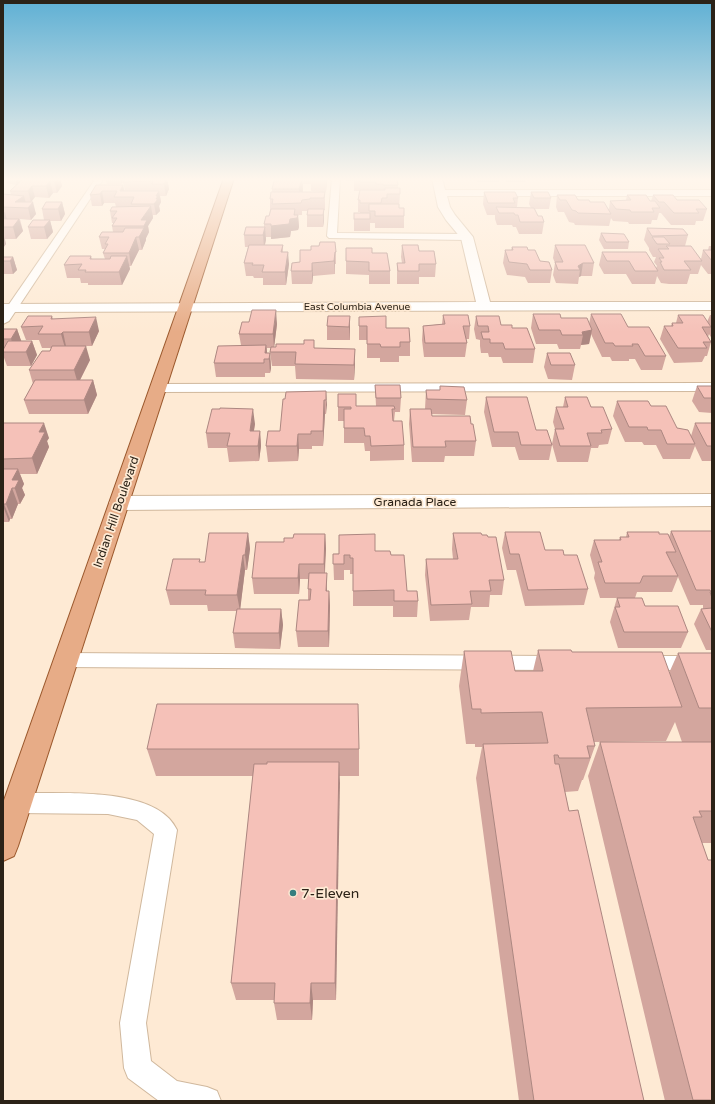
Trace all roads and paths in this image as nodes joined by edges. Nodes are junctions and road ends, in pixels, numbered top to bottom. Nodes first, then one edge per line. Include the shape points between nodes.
1 (64, 230) edge
2 (212, 230) edge
3 (332, 230) edge
4 (461, 230) edge
5 (467, 237) junction
6 (484, 306) junction
7 (712, 306) edge
8 (8, 308) edge
9 (185, 308) junction
10 (3, 321) edge
11 (712, 387) edge
12 (157, 388) junction
13 (712, 500) edge
14 (119, 503) junction
15 (65, 660) junction
16 (576, 663) edge
17 (624, 663) edge
18 (712, 663) edge
19 (17, 803) junction
20 (3, 846) edge
21 (206, 1101) edge

1 - 8 lane
2 - 9 main road, Indian Hill Boulevard
3 - 5 lane via 332,236
4 - 5 street
5 - 6 street
6 - 7 street, East Columbia Avenue
6 - 9 street, East Columbia Avenue
8 - 9 street, East Columbia Avenue
8 - 10 lane
9 - 12 main road, Indian Hill Boulevard
11 - 12 lane
12 - 14 main road, Indian Hill Boulevard
13 - 14 street, Granada Place
14 - 15 main road, Indian Hill Boulevard
15 - 16 lane
15 - 19 main road, Indian Hill Boulevard
17 - 18 lane
19 - 20 main road, Indian Hill Boulevard
19 - 21 lane via 108,804 142,811 166,830 133,1024 138,1068 171,1092

